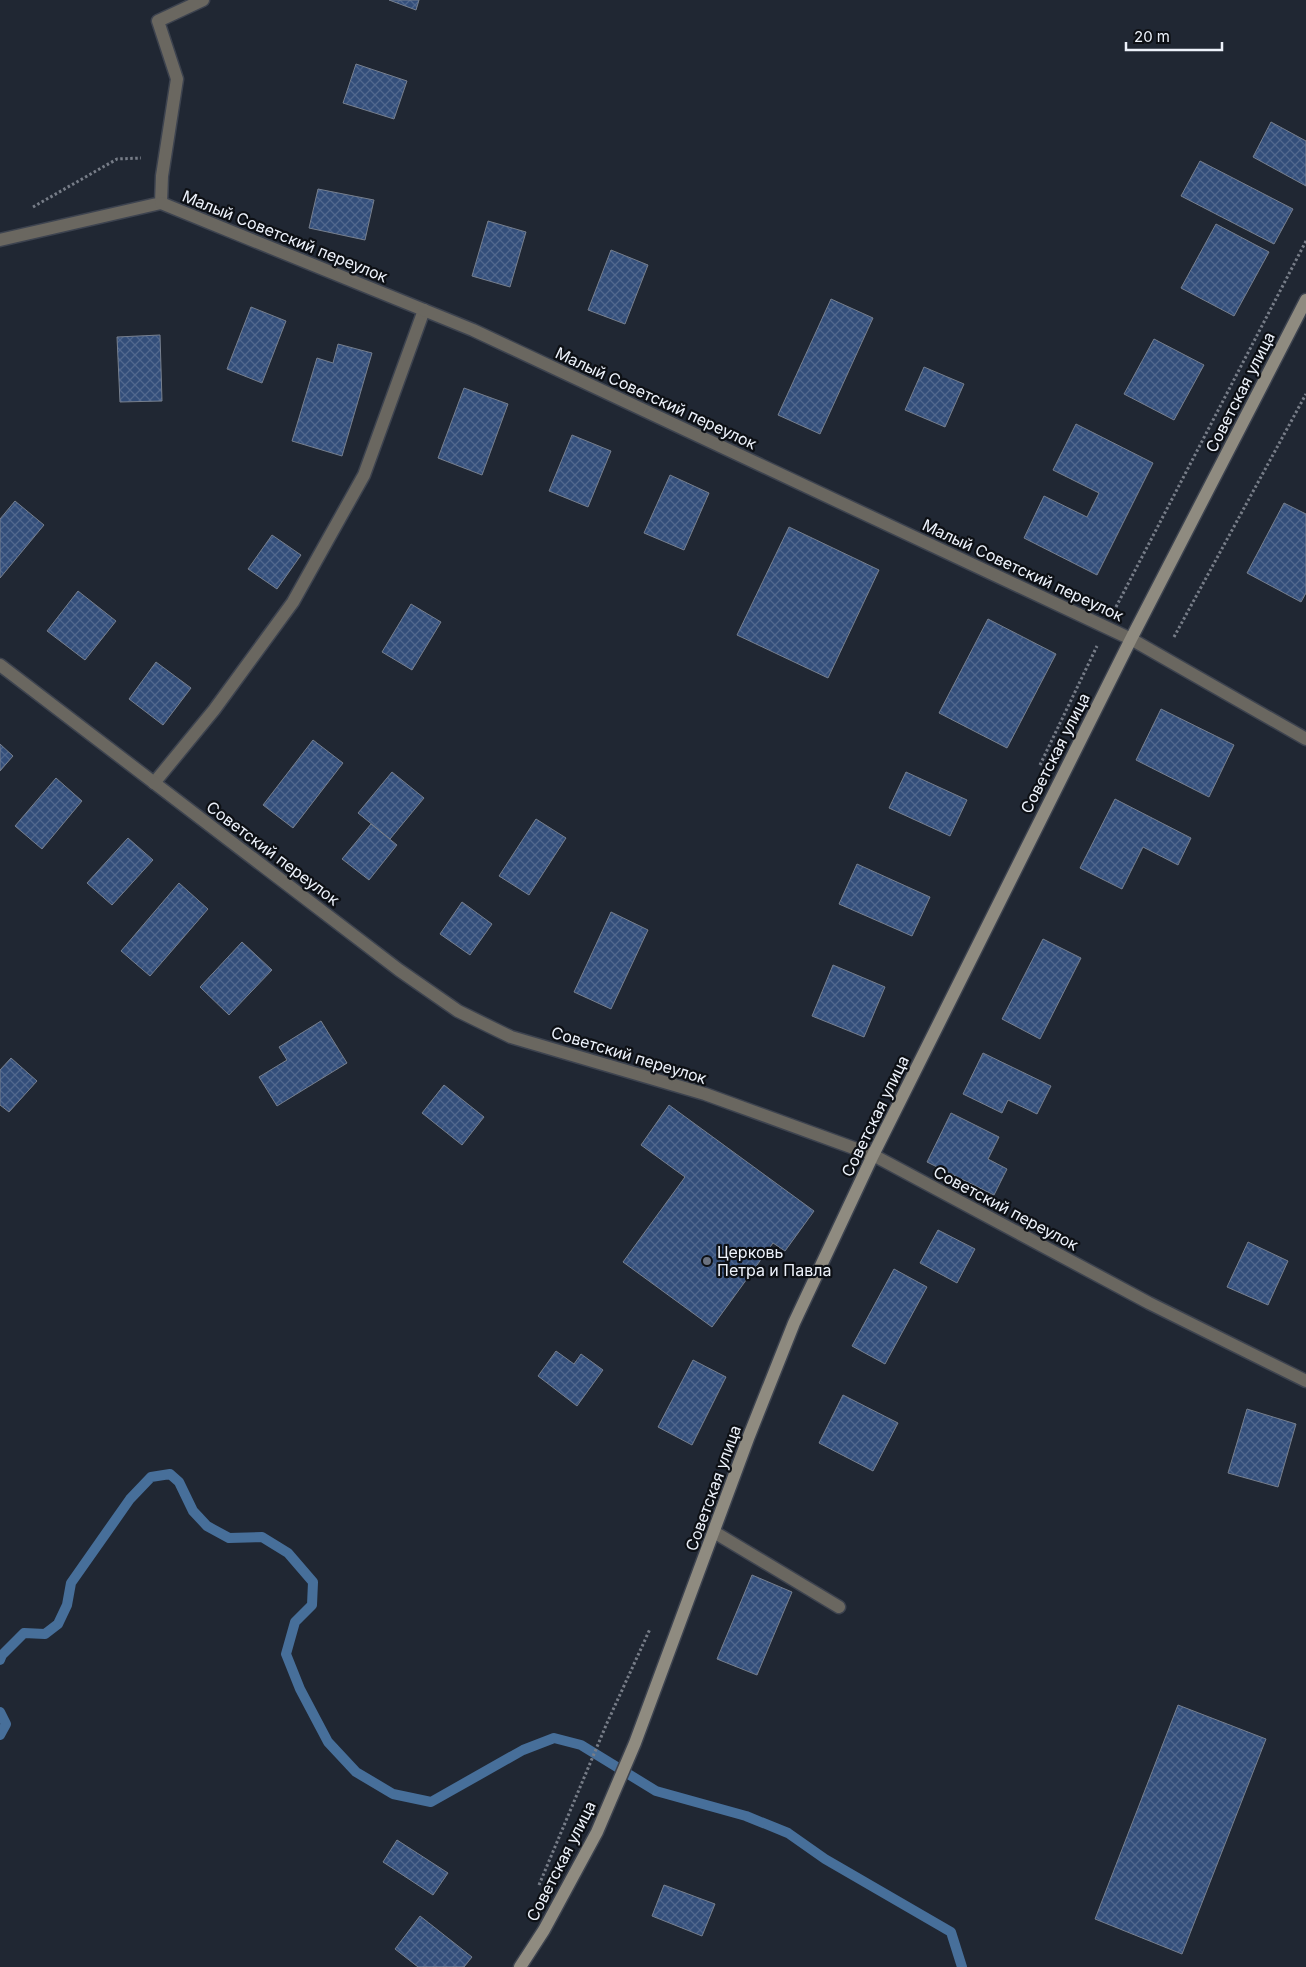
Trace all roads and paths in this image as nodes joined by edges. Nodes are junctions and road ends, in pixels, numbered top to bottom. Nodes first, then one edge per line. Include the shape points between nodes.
1 (203, 0) edge
2 (162, 176) junction
3 (162, 202) junction
4 (25, 212) dead end
5 (0, 240) edge
6 (1306, 300) edge
7 (424, 310) junction
8 (1306, 394) edge
9 (1131, 639) junction
10 (1163, 658) junction
11 (0, 665) edge
12 (1306, 739) edge
13 (154, 783) junction
14 (873, 1155) junction
15 (1306, 1381) edge
16 (714, 1532) junction
17 (839, 1607) dead end
18 (607, 1723) dead end
19 (538, 1889) dead end
20 (520, 1967) edge

1 - 2 street via 158,21 177,79
2 - 3 street
2 - 4 path via 144,158 117,159
3 - 5 street
3 - 7 street, Малый Советский переулок
6 - 9 main road, Советская улица
7 - 9 street, Малый Советский переулок via 473,330
7 - 13 street via 364,475 293,602 214,710
8 - 10 path
9 - 10 street, Малый Советский переулок
9 - 14 main road, Советская улица
10 - 12 street, Малый Советский переулок
11 - 13 street, Советский переулок
13 - 14 street, Советский переулок via 399,970 458,1011 511,1037 704,1094
14 - 15 street, Советский переулок via 1149,1303
14 - 16 main road, Советская улица via 794,1324
16 - 17 street
16 - 20 main road, Советская улица via 635,1743 597,1832 544,1930
18 - 19 path

